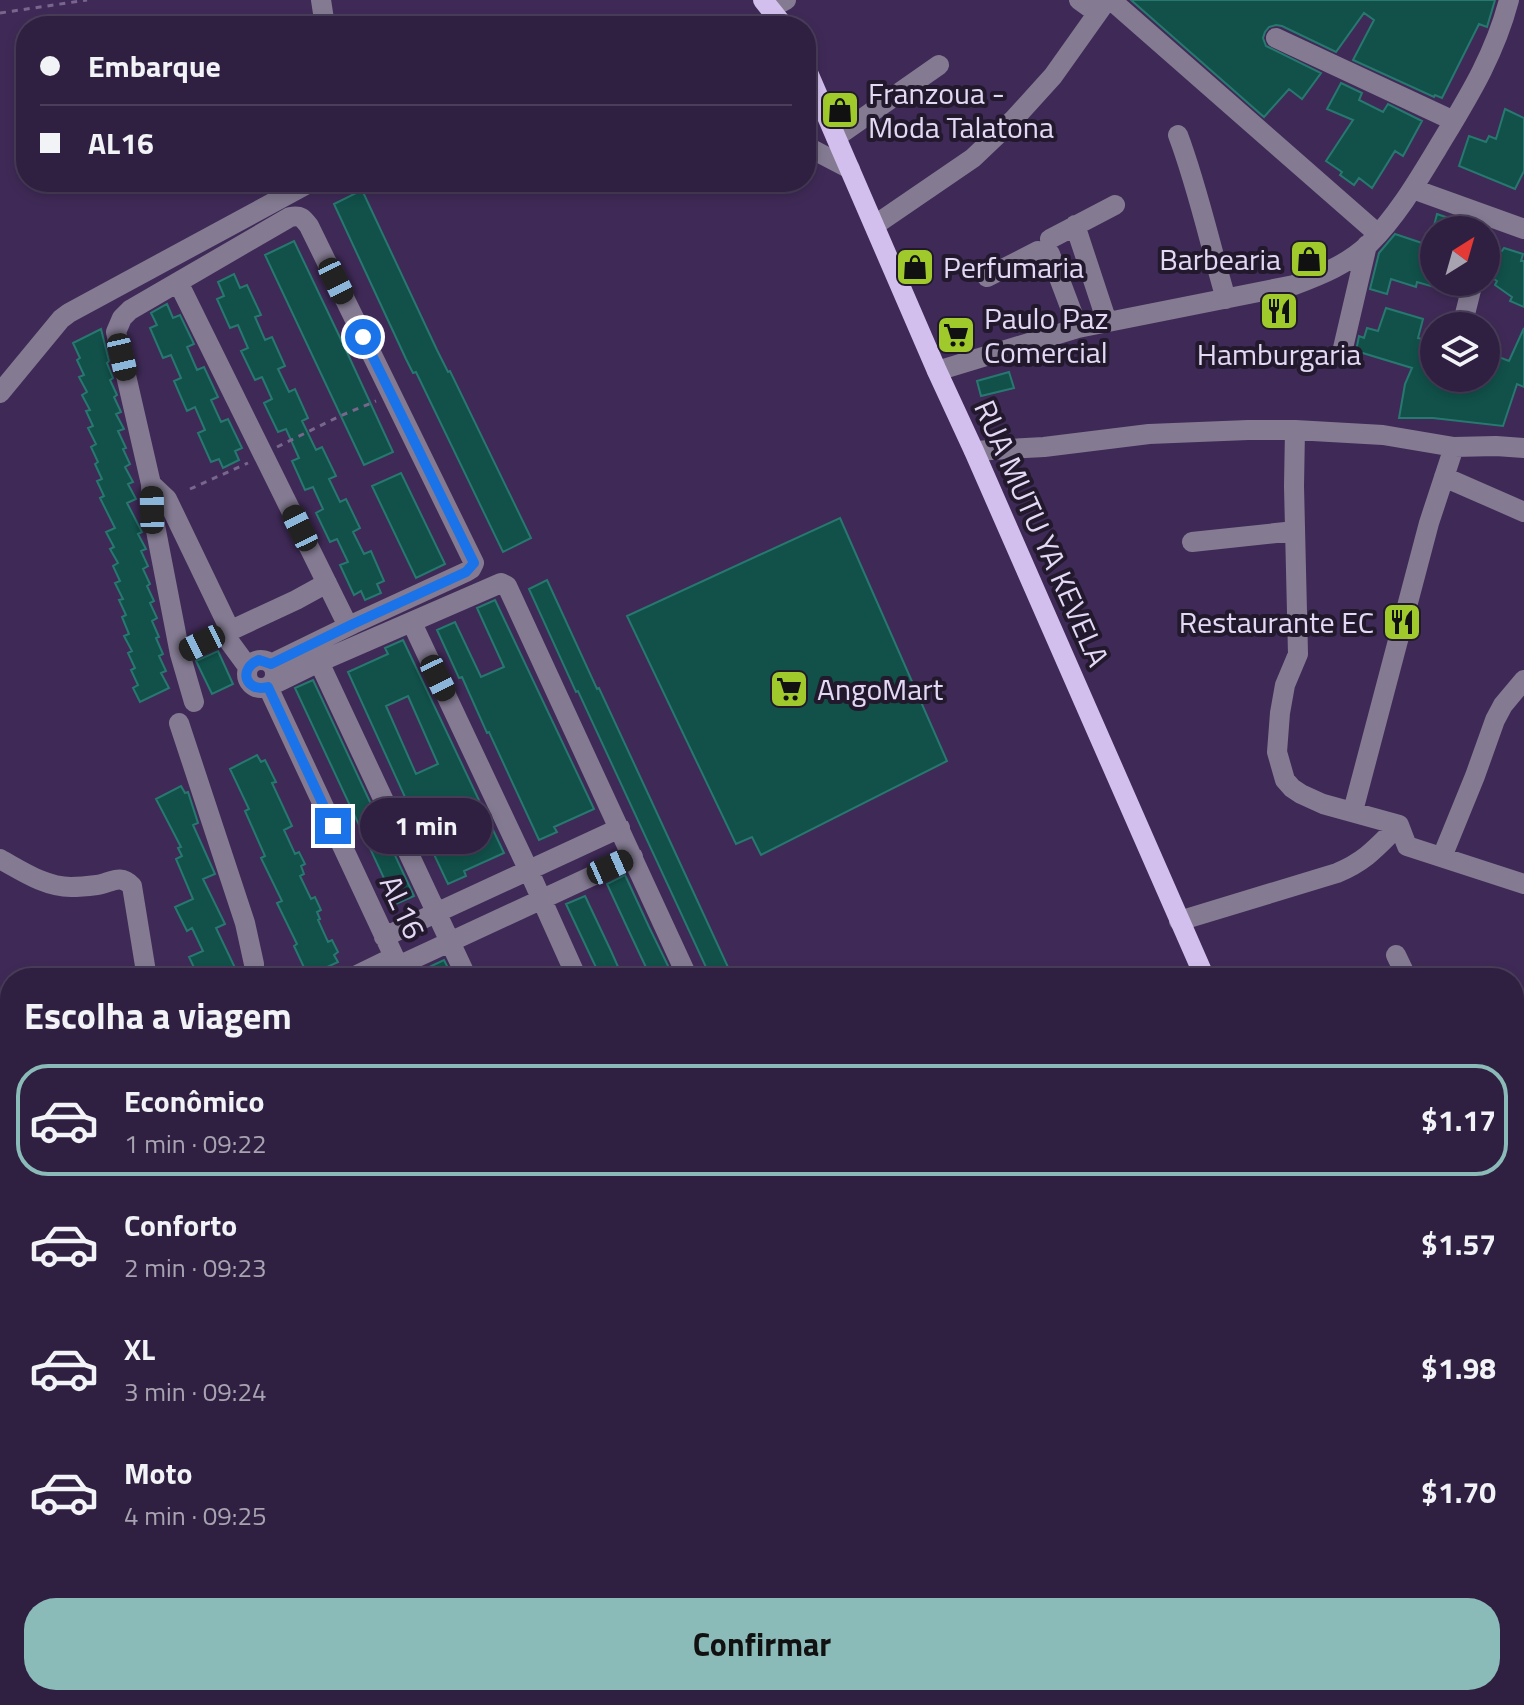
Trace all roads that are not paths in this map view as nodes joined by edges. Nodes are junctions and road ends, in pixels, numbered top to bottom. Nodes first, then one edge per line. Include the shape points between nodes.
1 (1079, 0) edge
2 (1509, 0) edge
3 (1105, 4) edge
4 (1276, 38) dead end
5 (939, 65) dead end
6 (816, 91) edge
7 (1454, 121) junction
8 (1178, 135) dead end
9 (836, 137) junction
10 (816, 151) edge
11 (850, 169) junction
12 (1413, 189) junction
13 (293, 192) edge
14 (1115, 205) dead end
15 (1471, 216) edge
16 (1079, 217) junction
17 (875, 225) junction
18 (1500, 226) edge
19 (1524, 229) edge
20 (1050, 239) dead end
21 (1372, 240) junction
22 (987, 277) dead end
23 (178, 282) junction
24 (1226, 299) junction
25 (1107, 322) junction
26 (1078, 328) junction
27 (1343, 348) dead end
28 (937, 371) junction
29 (0, 393) edge
30 (1295, 430) junction
31 (1454, 447) junction
32 (1524, 448) edge
33 (974, 451) junction
34 (1444, 477) junction
35 (151, 484) junction
36 (1524, 512) edge
37 (1295, 531) junction
38 (1192, 542) dead end
39 (327, 583) junction
40 (412, 623) junction
41 (348, 626) junction
42 (231, 630) junction
43 (180, 654) junction
44 (319, 662) junction
45 (261, 664) junction
46 (1524, 680) edge
47 (268, 687) junction
48 (194, 702) dead end
49 (179, 723) dead end
50 (1353, 811) junction
51 (1399, 825) junction
52 (620, 828) junction
53 (633, 857) junction
54 (1442, 857) junction
55 (0, 859) edge
56 (528, 869) junction
57 (1524, 884) edge
58 (541, 899) junction
59 (437, 912) junction
60 (1179, 921) junction
61 (384, 937) junction
62 (451, 941) junction
63 (1396, 955) dead end
64 (398, 967) edge
65 (145, 968) edge
66 (254, 968) edge
67 (463, 968) edge
68 (572, 968) edge
69 (683, 968) edge
70 (1200, 968) edge
71 (1402, 968) edge

1 - 3 street
2 - 7 street via 1501,31
3 - 17 street via 1053,76 1004,129 973,158
3 - 21 street
4 - 7 street
5 - 9 street
6 - 9 main road, RUA MUTU YA KEVELA
7 - 12 street
8 - 24 street
9 - 11 main road, RUA MUTU YA KEVELA
10 - 11 street
11 - 17 main road, RUA MUTU YA KEVELA
12 - 15 street
12 - 21 street
13 - 29 street via 69,313
14 - 16 street
16 - 20 street
16 - 25 street
17 - 28 main road, RUA MUTU YA KEVELA
18 - 19 street
21 - 24 street via 1346,262 1316,277
21 - 27 street
22 - 26 street via 1038,251 1050,254
23 - 35 street via 130,310 116,332
23 - 39 street
23 - 41 street via 290,217 302,217 309,226 474,563 466,572
24 - 25 street
25 - 26 street
26 - 28 street
28 - 33 main road, RUA MUTU YA KEVELA
30 - 31 street via 1383,435
30 - 33 street via 1149,434
30 - 37 street
31 - 32 street
31 - 34 street
33 - 60 main road, RUA MUTU YA KEVELA
34 - 36 street
34 - 50 street
35 - 42 street via 167,499
35 - 43 street
37 - 38 street
37 - 50 street via 1298,654 1285,685 1277,752 1292,788 1323,804
39 - 41 street
39 - 42 street
40 - 44 street
40 - 52 street via 501,583 507,586
40 - 56 street
41 - 45 street
42 - 43 street
42 - 45 street
43 - 48 street
44 - 47 street
44 - 59 street
45 - 47 street via 246,676 251,685
46 - 54 street via 1495,720
47 - 61 street, AL16
49 - 66 street via 245,923
50 - 51 street
51 - 54 street via 1407,846
51 - 60 street via 1357,865
52 - 53 street
52 - 56 street
53 - 58 street
53 - 69 street
54 - 57 street
55 - 65 street via 52,885 128,882
56 - 58 street
56 - 59 street
58 - 62 street
58 - 68 street
59 - 61 street
59 - 62 street
60 - 70 main road, RUA MUTU YA KEVELA
61 - 64 street, AL16
62 - 64 street
62 - 67 street
63 - 71 street

